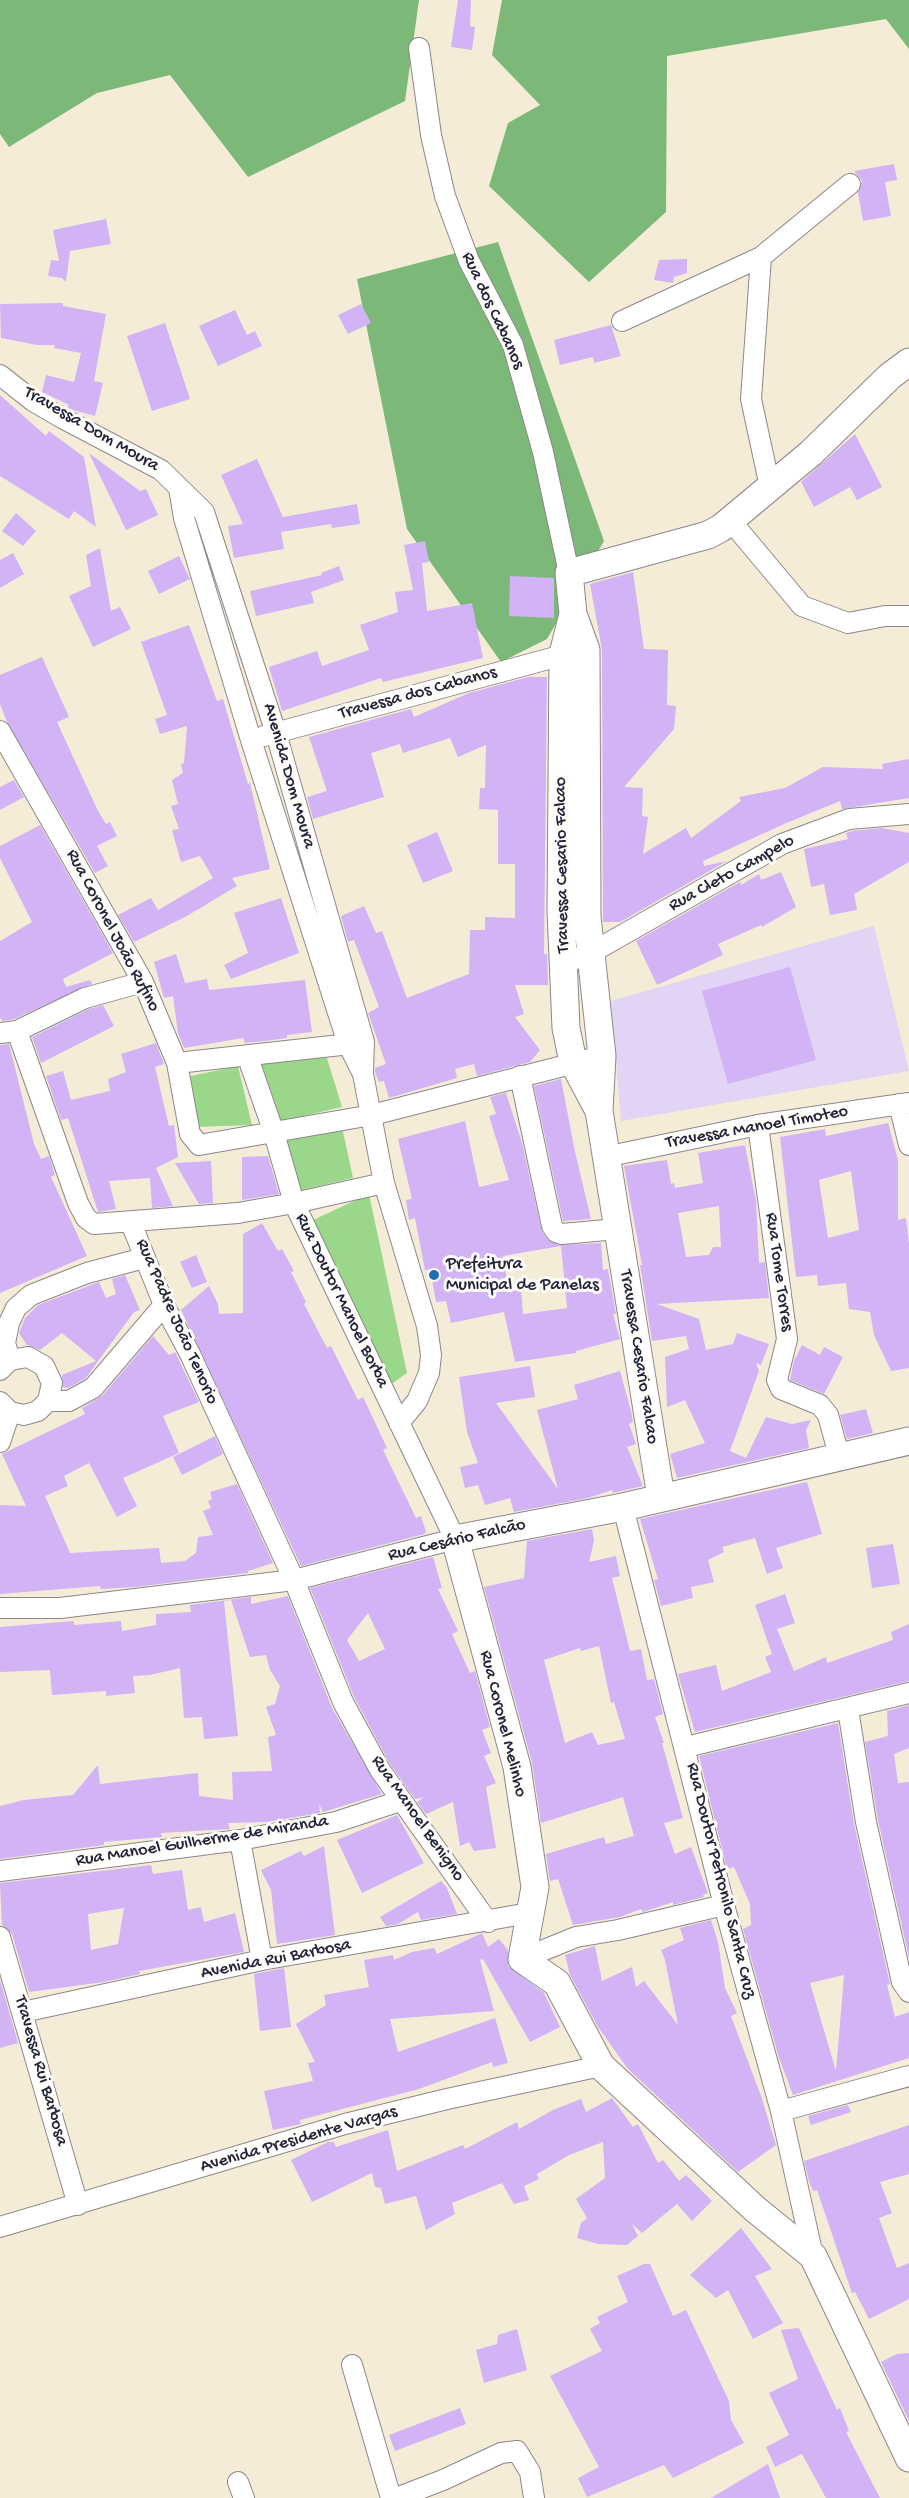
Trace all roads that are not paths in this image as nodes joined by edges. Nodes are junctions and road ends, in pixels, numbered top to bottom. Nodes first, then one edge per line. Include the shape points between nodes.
1 (419, 48) dead end
2 (850, 184) dead end
3 (760, 257) junction
4 (622, 321) dead end
5 (909, 362) edge
6 (0, 375) edge
7 (179, 488) junction
8 (770, 488) junction
9 (204, 512) joint
10 (730, 520) junction
11 (569, 573) junction
12 (909, 616) edge
13 (240, 621) junction
14 (217, 627) junction
15 (575, 652) junction
16 (0, 731) edge
17 (276, 733) junction
18 (251, 740) junction
19 (7, 757) edge
20 (909, 814) edge
21 (308, 846) junction
22 (286, 851) junction
23 (577, 959) junction
24 (143, 982) junction
25 (8, 1032) edge
26 (356, 1043) junction
27 (247, 1055) junction
28 (602, 1056) junction
29 (573, 1062) junction
30 (177, 1063) junction
31 (520, 1076) junction
32 (904, 1103) edge
33 (599, 1111) junction
34 (372, 1116) junction
35 (758, 1125) junction
36 (274, 1133) junction
37 (909, 1145) edge
38 (605, 1157) junction
39 (384, 1183) junction
40 (294, 1203) junction
41 (131, 1223) junction
42 (617, 1229) junction
43 (144, 1258) junction
44 (164, 1305) junction
45 (5, 1365) edge
46 (48, 1401) junction
47 (5, 1407) edge
48 (399, 1423) junction
49 (909, 1441) edge
50 (0, 1442) edge
51 (840, 1459) junction
52 (661, 1497) junction
53 (623, 1507) junction
54 (455, 1539) junction
55 (294, 1580) junction
56 (0, 1608) edge
57 (909, 1693) edge
58 (848, 1709) junction
59 (686, 1747) junction
60 (400, 1801) junction
61 (240, 1840) junction
62 (0, 1871) edge
63 (724, 1905) junction
64 (530, 1913) junction
65 (488, 1922) junction
66 (0, 1937) edge
67 (522, 1959) junction
68 (262, 1960) junction
69 (909, 1992) edge
70 (23, 2012) junction
71 (601, 2066) junction
72 (909, 2076) edge
73 (781, 2111) junction
74 (78, 2205) junction
75 (0, 2227) edge
76 (813, 2256) junction
77 (352, 2365) dead end
78 (909, 2458) edge
79 (391, 2498) edge
80 (396, 2498) edge
81 (534, 2498) edge

1 - 11 street, Rua dos Cabanos via 431,135 445,196 469,261 513,345 543,452
2 - 3 street
3 - 4 street
3 - 8 street via 751,399
5 - 8 main road
6 - 7 street, Travessa Dom Moura via 33,401 161,470
7 - 9 street, Travessa Dom Moura
7 - 14 street, Avenida Dom Moura via 184,518
8 - 10 main road
9 - 13 street, Avenida Dom Moura
10 - 11 main road via 708,535
10 - 12 street via 802,606 848,623
11 - 15 main road, Travessa Cesario Falcao
13 - 14 street
13 - 17 street, Avenida Dom Moura
14 - 18 street, Avenida Dom Moura
15 - 17 street, Travessa dos Cabanos
15 - 23 main road, Travessa Cesario Falcao
16 - 19 street, Rua Coronel João Rufino
17 - 18 street, Travessa dos Cabanos
17 - 21 street, Avenida Dom Moura
18 - 22 street, Avenida Dom Moura
19 - 24 street, Rua Coronel João Rufino
20 - 23 street, Rua Cleto Campelo via 849,819 782,844
21 - 22 street
21 - 26 street, Avenida Dom Moura
22 - 26 street, Avenida Dom Moura
23 - 28 main road, Travessa Cesario Falcao
23 - 29 main road, Travessa Cesario Falcao via 566,1028
24 - 25 street via 58,1008
24 - 30 street, Rua Coronel João Rufino
25 - 41 street, Rua Padre João Tenorio via 86,1218 103,1226
26 - 27 street
26 - 34 street
27 - 30 street
27 - 36 street, Rua Doutor Manoel Borba
28 - 29 street, Rua Coronel João Rufino
28 - 33 main road, Travessa Cesario Falcao
29 - 31 street, Rua Coronel João Rufino
29 - 33 main road, Travessa Cesario Falcao
30 - 36 street, Rua Coronel João Rufino via 190,1134 196,1143
31 - 34 street, Rua Coronel João Rufino
31 - 42 street via 552,1226 562,1234
32 - 35 street, Travessa Manoel Timoteo
32 - 37 street
33 - 38 main road, Travessa Cesario Falcao
34 - 36 street, Rua Coronel João Rufino
34 - 39 street
35 - 38 street, Travessa Manoel Timoteo
35 - 51 street, Rua Tome Torres via 787,1339 777,1380 781,1389 820,1405 828,1415
36 - 40 street, Rua Doutor Manoel Borba
38 - 42 main road, Travessa Cesario Falcao
39 - 40 street
39 - 48 street via 427,1326 431,1355 429,1373 417,1401
40 - 41 street via 238,1213
40 - 48 street, Rua Doutor Manoel Borba
41 - 43 street, Rua Padre João Tenorio
42 - 52 main road, Travessa Cesario Falcao
43 - 44 street, Rua Padre João Tenorio
43 - 45 street via 87,1273 31,1295 16,1308 9,1323
44 - 46 street via 93,1388 69,1401
44 - 55 street, Rua Padre João Tenorio
45 - 46 street via 28,1358 44,1366 52,1383
46 - 47 street via 38,1411 24,1415
47 - 50 street
48 - 54 street, Rua Doutor Manoel Borba
49 - 51 main road, Rua Cesário Falcão
51 - 52 main road, Rua Cesário Falcão
52 - 53 main road, Rua Cesário Falcão
53 - 54 main road, Rua Cesário Falcão
53 - 59 street, Rua Doutor Petronilo Santa Cruz
54 - 55 street, Rua Cesário Falcão
54 - 64 main road, Rua Coronel Melinho via 517,1767 535,1887
55 - 56 street, Rua Cesário Falcão via 60,1608
55 - 60 street, Rua Manoel Benigno via 343,1702
57 - 58 street
58 - 59 street
58 - 69 street via 866,1822 902,1982
59 - 63 street, Rua Doutor Petronilo Santa Cruz
60 - 61 street, Rua Manoel Guilherme de Miranda via 336,1822
60 - 65 street, Rua Manoel Benigno
61 - 62 street, Rua Manoel Guilherme de Miranda
61 - 68 street
63 - 67 street via 576,1938
63 - 73 street, Rua Doutor Petronilo Santa Cruz
64 - 65 street, Avenida Rui Barbosa
64 - 67 main road, Rua Coronel Melinho
65 - 68 street, Avenida Rui Barbosa
66 - 70 street, Travessa Rui Barbosa
67 - 71 main road via 557,1983
68 - 70 street, Avenida Rui Barbosa
70 - 74 street, Travessa Rui Barbosa
71 - 74 street, Avenida Presidente Vargas via 345,2124
71 - 76 main road via 755,2209
72 - 73 street
73 - 76 street, Rua Doutor Petronilo Santa Cruz
74 - 75 street, Avenida Presidente Vargas
76 - 78 main road
77 - 79 street
80 - 81 street via 501,2453 517,2451 530,2472

